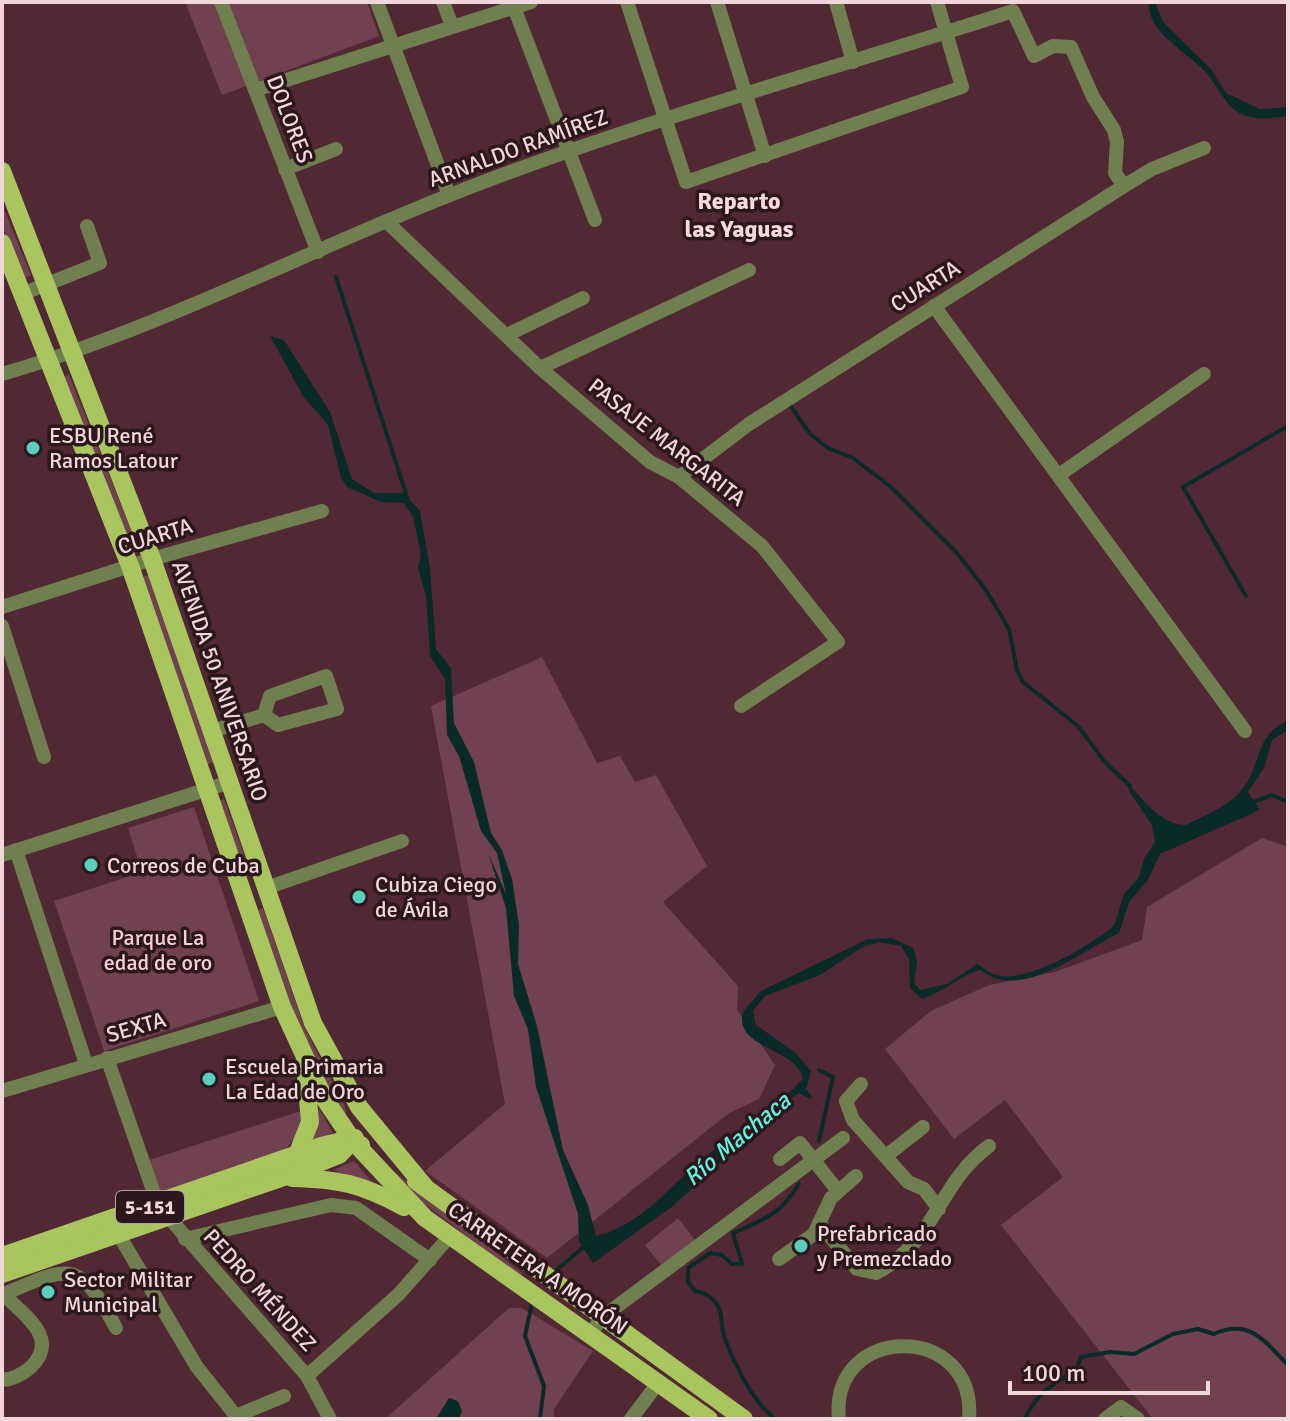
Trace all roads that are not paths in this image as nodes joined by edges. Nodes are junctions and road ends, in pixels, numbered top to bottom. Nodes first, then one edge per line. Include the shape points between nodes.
1 (221, 2) edge
2 (377, 2) edge
3 (443, 2) edge
4 (531, 2) edge
5 (627, 2) edge
6 (717, 2) edge
7 (836, 2) edge
8 (937, 2) edge
9 (513, 4) edge
10 (452, 26) junction
11 (946, 33) junction
12 (393, 46) junction
13 (853, 62) junction
14 (255, 90) junction
15 (745, 94) junction
16 (666, 119) junction
17 (1204, 148) dead end
18 (336, 149) dead end
19 (569, 150) junction
20 (765, 156) junction
21 (285, 169) junction
22 (2, 171) edge
23 (1124, 186) junction
24 (449, 195) junction
25 (595, 220) dead end
26 (387, 222) junction
27 (87, 226) dead end
28 (2, 243) edge
29 (318, 252) junction
30 (749, 270) dead end
31 (48, 285) junction
32 (22, 294) junction
33 (583, 298) dead end
34 (934, 306) junction
35 (507, 335) junction
36 (75, 353) junction
37 (49, 361) junction
38 (540, 368) junction
39 (2, 374) edge
40 (1204, 374) dead end
41 (1059, 475) junction
42 (679, 477) junction
43 (322, 511) dead end
44 (152, 559) junction
45 (130, 566) junction
46 (2, 607) edge
47 (2, 626) edge
48 (741, 706) dead end
49 (264, 715) junction
50 (212, 731) junction
51 (1245, 731) dead end
52 (44, 757) dead end
53 (230, 782) junction
54 (208, 787) junction
55 (402, 841) dead end
56 (9, 852) edge
57 (266, 888) junction
58 (244, 895) junction
59 (282, 1007) junction
60 (107, 1058) junction
61 (303, 1058) junction
62 (86, 1064) junction
63 (861, 1084) dead end
64 (2, 1091) edge
65 (359, 1107) junction
66 (923, 1127) dead end
67 (843, 1138) dead end
68 (353, 1141) junction
69 (989, 1146) dead end
70 (297, 1155) junction
71 (886, 1156) junction
72 (780, 1159) dead end
73 (814, 1160) junction
74 (856, 1176) dead end
75 (281, 1178) junction
76 (425, 1187) junction
77 (838, 1191) junction
78 (939, 1209) junction
79 (163, 1211) junction
80 (425, 1218) junction
81 (819, 1223) junction
82 (114, 1228) junction
83 (450, 1236) junction
84 (185, 1239) junction
85 (2, 1256) edge
86 (779, 1259) dead end
87 (430, 1260) junction
88 (2, 1274) edge
89 (3, 1294) edge
90 (604, 1316) junction
91 (116, 1328) dead end
92 (590, 1333) junction
93 (307, 1376) junction
94 (2, 1380) edge
95 (658, 1383) junction
96 (284, 1396) dead end
97 (738, 1417) edge
98 (330, 1419) edge
99 (631, 1419) edge
100 (709, 1419) edge
101 (839, 1419) edge
102 (969, 1419) edge
103 (1105, 1419) edge
104 (1138, 1419) edge

1 - 14 street, DOLORES
2 - 12 street
3 - 10 street
4 - 9 street
5 - 16 street
6 - 15 street
7 - 13 street
8 - 11 street
9 - 10 street
9 - 19 street
10 - 12 street
11 - 13 street, ARNALDO RAMÍREZ
11 - 20 street via 962,87
11 - 23 street, ARNALDO RAMÍREZ via 1013,11 1034,56 1053,46 1071,47 1114,130 1115,173
12 - 14 street
12 - 24 street
13 - 15 street, ARNALDO RAMÍREZ
14 - 21 street, DOLORES
15 - 16 street, ARNALDO RAMÍREZ
15 - 20 street
16 - 19 street, ARNALDO RAMÍREZ
16 - 20 street via 686,182
17 - 23 street, CUARTA
18 - 21 street
19 - 24 street, ARNALDO RAMÍREZ
19 - 25 street
21 - 29 street, DOLORES
22 - 31 main road, AVENIDA 50 ANIVERSARIO
23 - 34 street, CUARTA
24 - 26 street, ARNALDO RAMÍREZ
26 - 29 street, ARNALDO RAMÍREZ
26 - 35 street, PASAJE MARGARITA
27 - 31 street via 100,263
28 - 32 main road, AVENIDA 50 ANIVERSARIO
29 - 36 street, ARNALDO RAMÍREZ
30 - 38 street
31 - 32 street
31 - 36 main road, AVENIDA 50 ANIVERSARIO
32 - 37 main road, AVENIDA 50 ANIVERSARIO
33 - 35 street
34 - 41 street
34 - 42 street, CUARTA via 749,424
35 - 38 street, PASAJE MARGARITA
36 - 37 street, ARNALDO RAMÍREZ
36 - 44 main road, AVENIDA 50 ANIVERSARIO
37 - 39 street, ARNALDO RAMÍREZ
37 - 45 main road, AVENIDA 50 ANIVERSARIO
38 - 42 street, PASAJE MARGARITA via 650,462
40 - 41 street
41 - 51 street
42 - 48 street, PASAJE MARGARITA via 762,546 838,642
43 - 44 street, CUARTA
44 - 45 street, CUARTA
44 - 50 main road, AVENIDA 50 ANIVERSARIO
45 - 46 street, CUARTA
45 - 54 main road, AVENIDA 50 ANIVERSARIO
47 - 52 street
49 - 49 street via 278,725 337,709 326,676 270,696
49 - 50 street
50 - 53 main road, AVENIDA 50 ANIVERSARIO
53 - 54 street
53 - 57 main road, AVENIDA 50 ANIVERSARIO
54 - 56 street
54 - 58 main road, AVENIDA 50 ANIVERSARIO
55 - 57 street
56 - 62 street
57 - 58 main road
57 - 65 main road, AVENIDA 50 ANIVERSARIO via 313,1023
58 - 59 main road, AVENIDA 50 ANIVERSARIO
59 - 60 street, SEXTA
59 - 61 main road, AVENIDA 50 ANIVERSARIO
60 - 62 street, SEXTA
60 - 79 street, PEDRO MÉNDEZ
61 - 68 main road, AVENIDA 50 ANIVERSARIO
61 - 70 main road via 311,1109
62 - 64 street, SEXTA
63 - 71 street via 846,1101 846,1109
65 - 68 main road
65 - 76 main road, AVENIDA 50 ANIVERSARIO
66 - 71 street
67 - 73 street
68 - 70 main road, 5-151
68 - 75 main road, 5-151 via 339,1155
68 - 76 main road
68 - 80 main road, CARRETERA A MORÓN / 5-151
69 - 78 street via 966,1166
70 - 79 main road, 5-151
71 - 78 street
72 - 73 street via 800,1143
73 - 77 street
73 - 90 street
74 - 77 street
75 - 79 main road, 5-151
75 - 80 main road, 5-151 via 354,1183
76 - 90 main road, CARRETERA A MORÓN
77 - 81 street
78 - 81 street via 920,1240 876,1273 857,1269
79 - 82 main road, 5-151
79 - 84 street, PEDRO MÉNDEZ
80 - 83 main road, CARRETERA A MORÓN / 5-151
81 - 86 street via 814,1234
82 - 85 main road, 5-151
82 - 88 main road, 5-151
82 - 96 street via 197,1367 236,1416
83 - 87 street
83 - 92 main road, CARRETERA A MORÓN / 5-151
84 - 87 street via 331,1205 356,1208
84 - 93 street, PEDRO MÉNDEZ
87 - 93 street
89 - 91 street via 59,1271 77,1274 96,1291
89 - 94 street via 40,1332 44,1345 43,1355 24,1373
90 - 92 street
90 - 97 main road, CARRETERA A MORÓN
92 - 95 main road, CARRETERA A MORÓN
93 - 98 street, PEDRO MÉNDEZ
95 - 99 street
95 - 100 main road, CARRETERA A MORÓN
101 - 102 street via 843,1385 855,1366 872,1353 914,1345 953,1366 965,1385
103 - 104 street via 1121,1407

